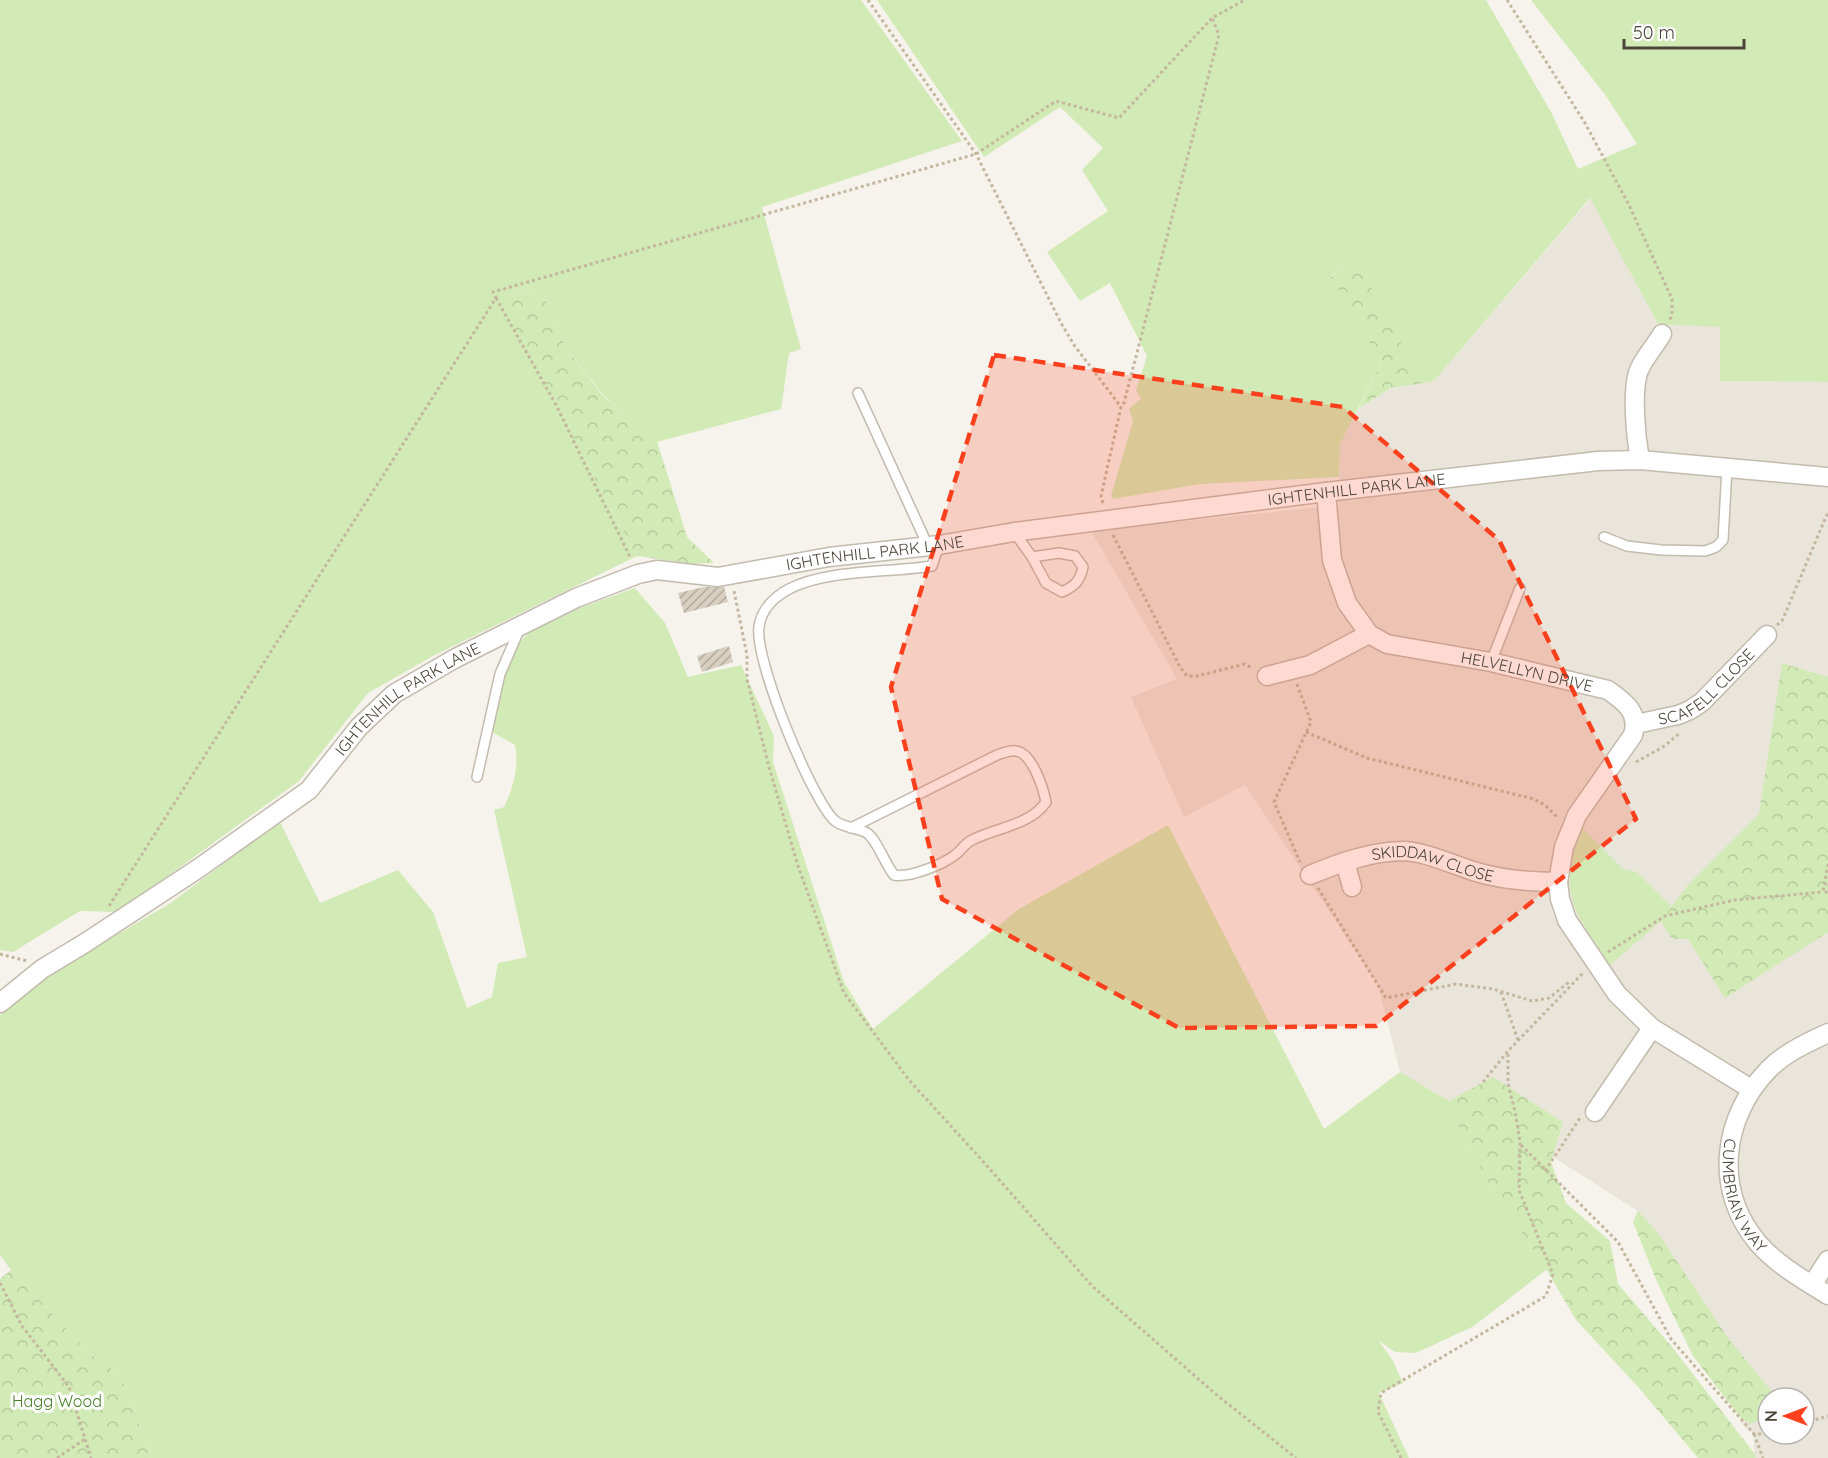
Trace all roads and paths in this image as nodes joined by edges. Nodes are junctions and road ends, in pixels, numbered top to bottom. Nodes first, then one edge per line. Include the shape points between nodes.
1 (868, 0) edge
2 (1245, 0) edge
3 (1507, 0) edge
4 (1212, 18) junction
5 (976, 154) junction
6 (496, 298) junction
7 (1662, 334) joint
8 (858, 393) dead end
9 (1120, 407) junction
10 (1640, 460) junction
11 (1727, 468) junction
12 (1828, 477) edge
13 (1326, 492) junction
14 (1828, 512) edge
15 (1106, 521) junction
16 (1014, 532) junction
17 (1604, 537) dead end
18 (934, 545) junction
19 (1032, 557) junction
20 (638, 574) junction
21 (730, 574) junction
22 (1521, 588) dead end
23 (521, 626) junction
24 (1369, 634) junction
25 (1767, 635) joint
26 (1491, 662) junction
27 (1292, 670) junction
28 (1267, 676) joint
29 (1636, 724) junction
30 (1685, 729) dead end
31 (1306, 732) junction
32 (1627, 766) dead end
33 (477, 777) dead end
34 (851, 828) junction
35 (1570, 829) junction
36 (1345, 862) junction
37 (1828, 864) edge
38 (1310, 875) junction
39 (1558, 882) junction
40 (1352, 887) dead end
41 (1826, 892) edge
42 (105, 913) dead end
43 (0, 954) edge
44 (1594, 961) junction
45 (42, 969) junction
46 (1569, 982) dead end
47 (1501, 992) junction
48 (0, 1003) edge
49 (1652, 1028) junction
50 (1828, 1034) edge
51 (1518, 1040) junction
52 (1508, 1051) junction
53 (1483, 1082) dead end
54 (1751, 1089) junction
55 (1602, 1110) joint
56 (1520, 1145) junction
57 (1545, 1171) junction
58 (1828, 1260) edge
59 (0, 1283) edge
60 (1812, 1285) junction
61 (1828, 1295) edge
62 (1754, 1434) joint
63 (85, 1439) junction
64 (57, 1458) edge
65 (91, 1458) edge
66 (1296, 1458) edge
67 (1401, 1458) edge
68 (1763, 1458) edge

1 - 5 path
2 - 4 path
3 - 7 path via 1585,123 1658,267 1672,299 1672,313
4 - 5 path via 1119,118 1056,101
4 - 9 path via 1219,35 1124,404
5 - 6 path via 493,292
5 - 9 path via 1060,323
6 - 20 path via 556,405
6 - 42 path
7 - 10 street via 1639,371 1635,429
8 - 18 lane
9 - 15 path via 1101,496
10 - 11 street, IGHTENHILL PARK LANE
10 - 13 street, IGHTENHILL PARK LANE via 1598,461
11 - 12 street, IGHTENHILL PARK LANE
11 - 17 lane via 1723,540 1716,547 1705,551 1661,550 1627,546
13 - 15 street, IGHTENHILL PARK LANE
13 - 24 street via 1332,560 1347,603
14 - 25 path via 1782,621
15 - 16 street, IGHTENHILL PARK LANE
15 - 28 path via 1179,667 1188,676 1245,664
16 - 18 street, IGHTENHILL PARK LANE
16 - 19 lane
18 - 21 street, IGHTENHILL PARK LANE
18 - 34 lane via 932,566 825,577 789,589 762,613 758,641 775,700 818,799 835,821
19 - 19 lane via 1053,588 1062,592 1080,580 1083,567 1075,556 1059,553
20 - 21 street, IGHTENHILL PARK LANE via 657,570 718,577
20 - 23 street, IGHTENHILL PARK LANE via 576,598
21 - 66 path via 747,655 747,679 769,767 798,866 844,993 909,1080 1092,1286
22 - 26 lane
23 - 33 lane via 500,674
23 - 45 street, IGHTENHILL PARK LANE via 454,658 394,694 359,727 309,790 199,868
24 - 26 street, HELVELLYN DRIVE via 1387,644
24 - 27 street via 1310,666
25 - 29 street, SCAFELL CLOSE via 1702,702 1690,710
26 - 29 street, HELVELLYN DRIVE via 1608,690 1631,710
27 - 28 street
27 - 31 path via 1311,722
29 - 35 street via 1633,735
30 - 32 path via 1663,747
31 - 35 path via 1367,758 1534,799
31 - 38 path via 1274,802 1298,859
34 - 34 lane via 868,834 894,875 905,877 956,855 971,840 1040,811 1046,802 1044,789 1029,759 1013,750
35 - 39 street
36 - 38 street, SKIDDAW CLOSE
36 - 39 street, SKIDDAW CLOSE via 1405,851 1482,874
36 - 40 street
37 - 41 path
38 - 47 path via 1386,998 1456,984
39 - 44 street via 1567,920
41 - 44 path via 1734,900 1665,916
43 - 45 path
44 - 49 street via 1617,994
44 - 51 path
45 - 48 street, IGHTENHILL PARK LANE
46 - 47 path via 1550,998 1532,1001
47 - 51 path
49 - 54 street
49 - 55 street
50 - 54 street, CUMBRIAN WAY via 1798,1047 1771,1067
51 - 52 path
52 - 53 path
52 - 56 path via 1508,1084
54 - 60 street, CUMBRIAN WAY via 1732,1132 1730,1185 1738,1209 1759,1244
55 - 57 path via 1581,1115
56 - 57 path
56 - 67 path via 1519,1190 1553,1274 1546,1296 1381,1394 1378,1412
57 - 62 path via 1618,1242 1671,1339
58 - 60 street
59 - 63 path via 22,1326 69,1388
60 - 61 street, CUMBRIAN WAY
62 - 68 path
63 - 64 path
63 - 65 path

